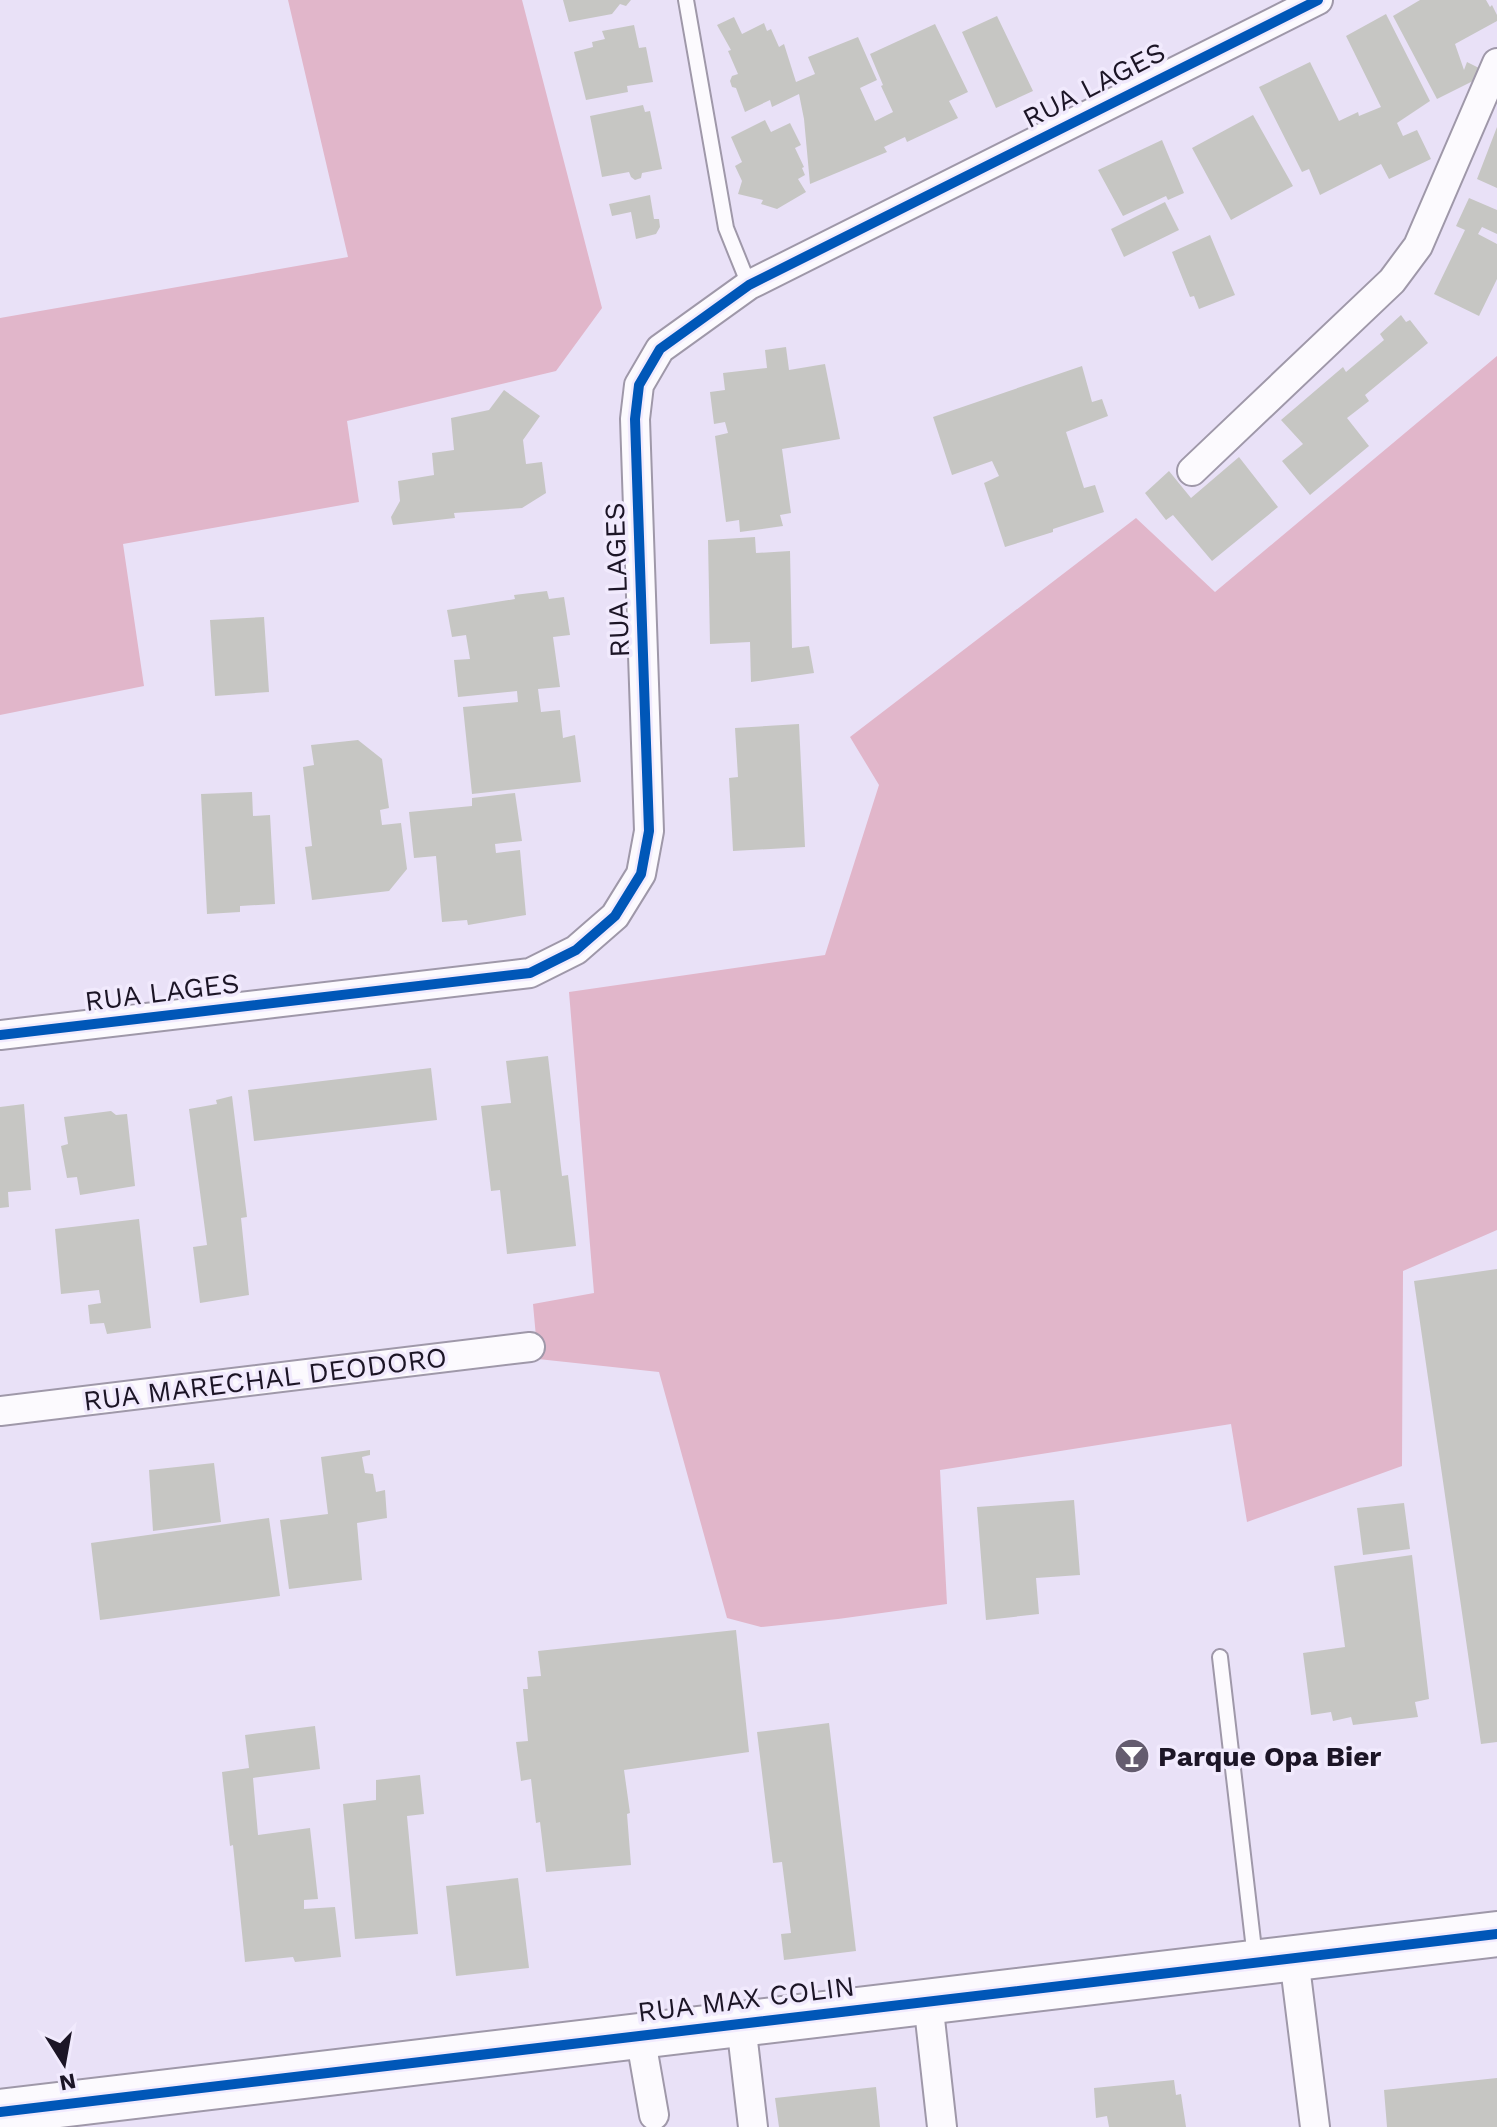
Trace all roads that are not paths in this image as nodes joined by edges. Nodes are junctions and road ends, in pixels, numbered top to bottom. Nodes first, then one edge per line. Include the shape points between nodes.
1 (686, 0) edge
2 (1318, 0) edge
3 (1497, 63) edge
4 (749, 285) junction
5 (1192, 471) dead end
6 (0, 1035) edge
7 (530, 1347) dead end
8 (0, 1411) edge
9 (1220, 1657) dead end
10 (1497, 1934) edge
11 (1275, 1960) junction
12 (928, 2001) junction
13 (741, 2024) junction
14 (640, 2035) junction
15 (0, 2112) edge
16 (654, 2115) dead end
17 (753, 2127) edge
18 (942, 2127) edge
19 (1315, 2127) edge

1 - 4 lane via 726,228
2 - 4 street, RUA LAGES
3 - 5 street via 1418,246 1392,281
4 - 6 street, RUA LAGES via 660,349 639,385 635,419 649,831 641,874 615,916 576,950 530,973
7 - 8 street, RUA MARECHAL DEODORO
9 - 11 lane
10 - 11 main road, RUA MAX COLIN
11 - 12 main road, RUA MAX COLIN
11 - 19 street
12 - 13 main road, RUA MAX COLIN
12 - 18 street
13 - 14 main road, RUA MAX COLIN
13 - 17 street
14 - 15 main road, RUA MAX COLIN
14 - 16 street

